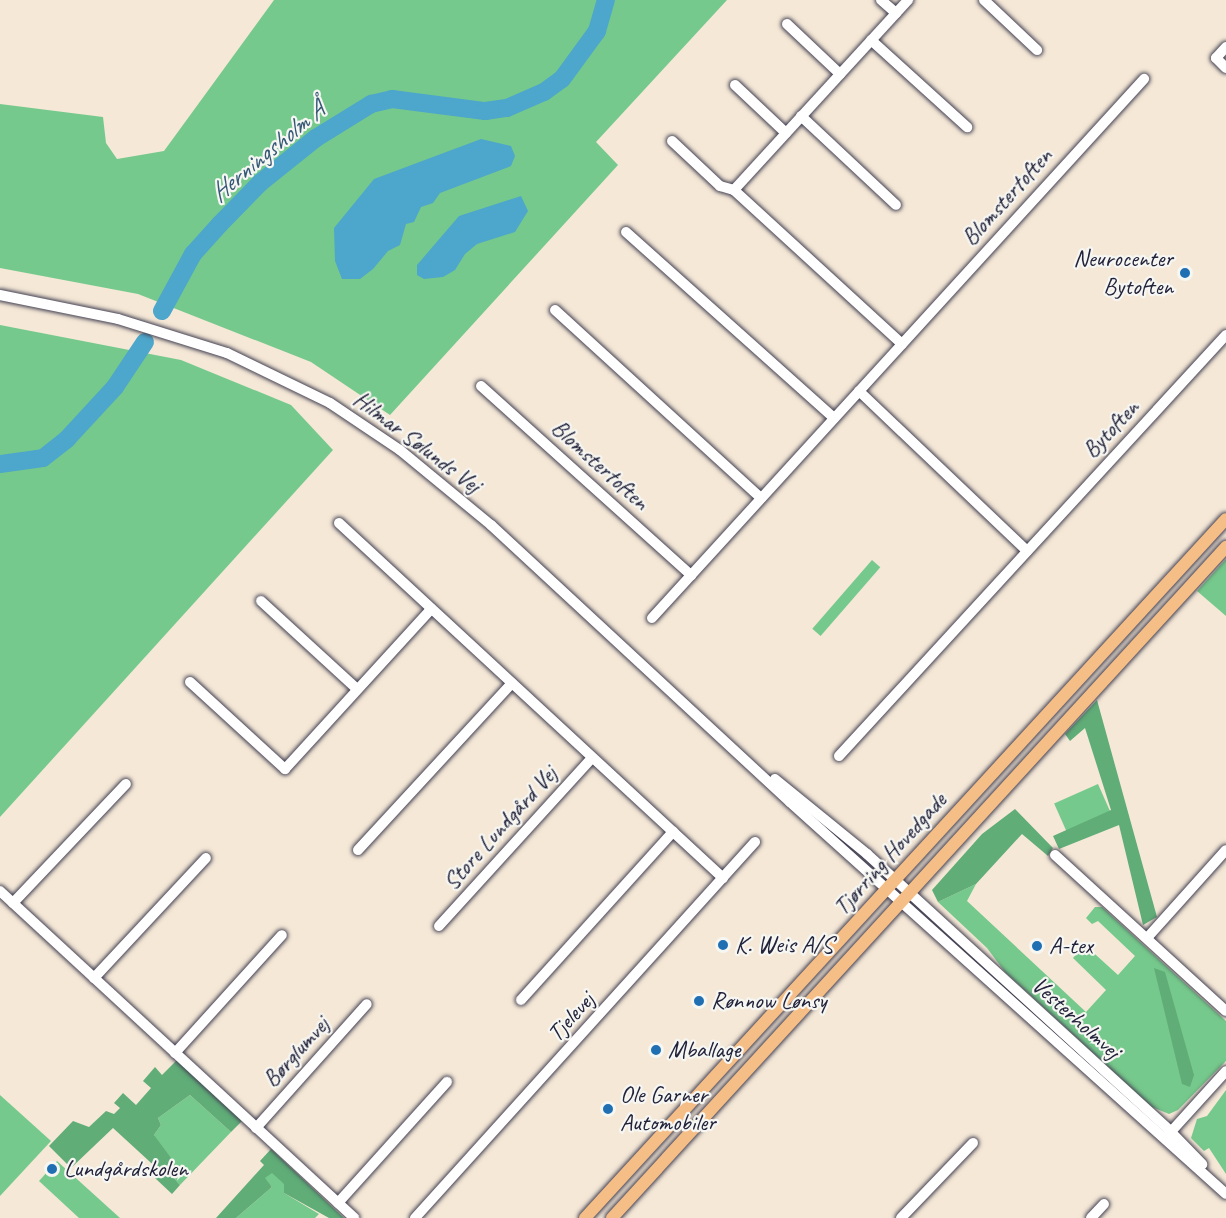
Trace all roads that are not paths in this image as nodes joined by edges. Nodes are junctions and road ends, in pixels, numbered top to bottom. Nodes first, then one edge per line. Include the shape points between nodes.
1 (881, 0) edge
2 (908, 0) edge
3 (984, 0) edge
4 (896, 13) junction
5 (787, 24) dead end
6 (871, 40) junction
7 (1226, 47) edge
8 (1037, 50) dead end
9 (1226, 68) edge
10 (840, 74) junction
11 (1144, 79) dead end
12 (735, 85) dead end
13 (801, 116) junction
14 (967, 128) dead end
15 (786, 133) junction
16 (672, 141) dead end
17 (734, 190) junction
18 (896, 205) dead end
19 (626, 232) dead end
20 (0, 295) edge
21 (555, 310) dead end
22 (1226, 334) edge
23 (902, 344) junction
24 (481, 386) dead end
25 (859, 391) junction
26 (834, 418) junction
27 (761, 498) junction
28 (1226, 519) edge
29 (339, 523) dead end
30 (1226, 547) edge
31 (1027, 551) junction
32 (691, 575) junction
33 (261, 601) dead end
34 (431, 609) junction
35 (652, 618) dead end
36 (190, 682) dead end
37 (512, 683) junction
38 (357, 689) junction
39 (839, 756) dead end
40 (592, 758) junction
41 (126, 784) dead end
42 (673, 832) junction
43 (755, 842) dead end
44 (358, 850) dead end
45 (1226, 850) edge
46 (1055, 855) dead end
47 (206, 858) dead end
48 (723, 878) junction
49 (891, 885) junction
50 (0, 891) edge
51 (905, 898) junction
52 (13, 903) junction
53 (439, 926) dead end
54 (282, 935) dead end
55 (1147, 938) junction
56 (94, 978) junction
57 (521, 1000) dead end
58 (367, 1004) dead end
59 (1226, 1011) edge
60 (175, 1053) junction
61 (1226, 1071) edge
62 (447, 1082) dead end
63 (256, 1128) junction
64 (1167, 1135) junction
65 (974, 1143) dead end
66 (1226, 1192) edge
67 (338, 1203) junction
68 (1104, 1204) dead end
69 (354, 1218) edge
70 (415, 1218) edge
71 (585, 1218) edge
72 (612, 1218) edge
73 (901, 1218) edge
74 (1091, 1218) edge

1 - 4 street
2 - 4 street
3 - 8 street
4 - 6 street
5 - 10 street
6 - 10 street
6 - 14 street
7 - 9 street via 1216,58
10 - 13 street
11 - 23 street, Blomstertoften
12 - 15 street
13 - 15 street
13 - 18 street
15 - 17 street
16 - 17 street via 720,186
17 - 23 street
19 - 26 street
20 - 49 street, Hilmar Sølunds Vej via 95,313 184,338 269,372 350,415 422,466 464,502
21 - 27 street
22 - 31 street, Bytoften
23 - 25 street, Blomstertoften
24 - 32 street, Blomstertoften
25 - 26 street, Blomstertoften
25 - 31 street
26 - 27 street, Blomstertoften
27 - 32 street, Blomstertoften
28 - 49 main road, Tjørring Hovedgade
29 - 34 street
30 - 51 main road, Tjørring Hovedgade
31 - 39 street, Bytoften
32 - 35 street, Blomstertoften
33 - 38 street
34 - 37 street
34 - 38 street
36 - 38 street via 285,769
37 - 40 street
37 - 44 street
40 - 42 street
40 - 53 street, Store Lundgård Vej
41 - 52 street
42 - 48 street
42 - 57 street
43 - 48 street, Tjelevej
45 - 55 street
46 - 55 street
47 - 56 street
48 - 70 street, Tjelevej
49 - 51 street, Vesterholmvej
49 - 71 main road, Tjørring Hovedgade
50 - 52 street
51 - 64 street, Vesterholmvej
51 - 72 main road, Tjørring Hovedgade
52 - 56 street
54 - 60 street
55 - 59 street
56 - 60 street
58 - 63 street, Børglumvej
60 - 63 street
61 - 64 street
62 - 67 street
63 - 67 street
64 - 66 street, Vesterholmvej
65 - 73 street
67 - 69 street
68 - 74 street

